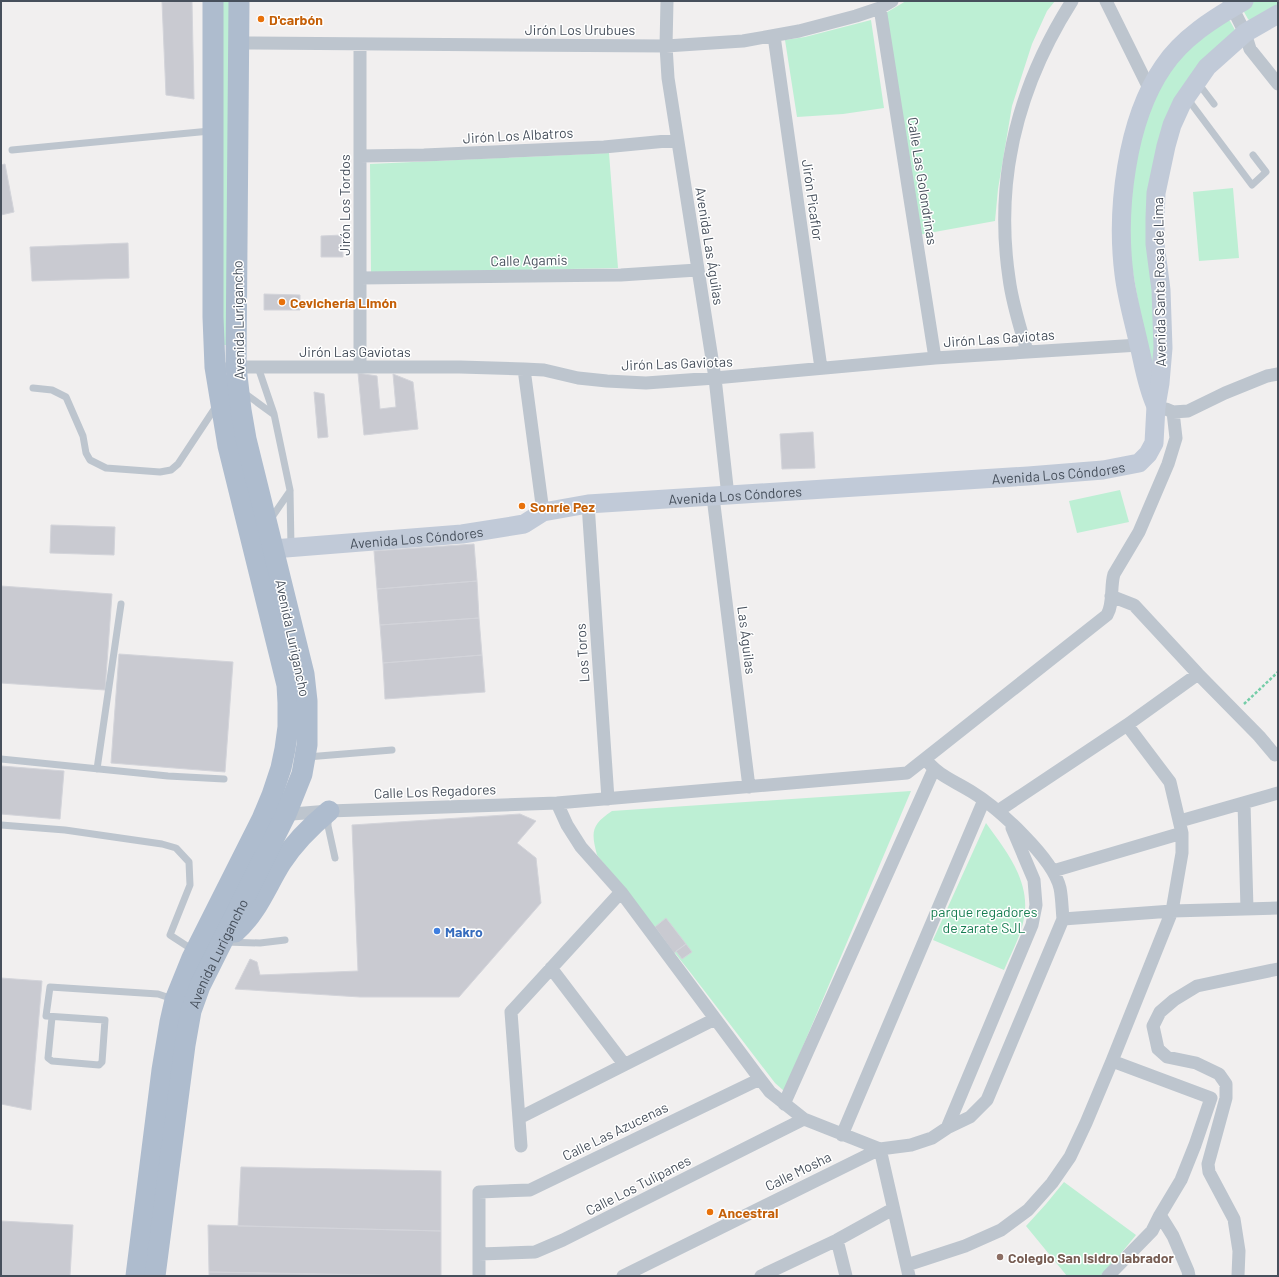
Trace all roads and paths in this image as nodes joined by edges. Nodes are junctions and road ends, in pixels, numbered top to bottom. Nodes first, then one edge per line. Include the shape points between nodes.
1 (213, 1) edge
2 (239, 1) edge
3 (667, 1) edge
4 (892, 1) edge
5 (1072, 1) edge
6 (1106, 1) edge
7 (1235, 3) edge
8 (880, 8) junction
9 (1278, 14) edge
10 (1245, 33) junction
11 (774, 36) junction
12 (239, 43) junction
13 (360, 44) junction
14 (666, 46) junction
15 (1197, 81) junction
16 (1278, 84) edge
17 (1150, 90) junction
18 (1186, 96) junction
19 (1214, 104) dead end
20 (213, 131) junction
21 (677, 140) junction
22 (12, 150) dead end
23 (1253, 155) dead end
24 (360, 156) junction
25 (697, 270) junction
26 (360, 278) junction
27 (1139, 345) junction
28 (1027, 352) junction
29 (935, 358) junction
30 (216, 367) junction
31 (236, 367) junction
32 (258, 367) junction
33 (360, 367) junction
34 (821, 368) junction
35 (524, 369) junction
36 (1278, 374) edge
37 (715, 378) junction
38 (34, 388) dead end
39 (239, 389) junction
40 (220, 400) junction
41 (1165, 409) junction
42 (274, 414) junction
43 (290, 490) junction
44 (721, 496) junction
45 (588, 504) junction
46 (543, 512) junction
47 (268, 524) junction
48 (282, 548) junction
49 (1111, 596) junction
50 (121, 604) dead end
51 (1278, 672) edge
52 (1198, 674) junction
53 (1236, 712) junction
54 (1127, 725) junction
55 (392, 750) dead end
56 (1275, 755) dead end
57 (305, 757) junction
58 (1, 759) edge
59 (925, 759) junction
60 (97, 768) junction
61 (934, 769) junction
62 (224, 780) dead end
63 (749, 786) junction
64 (1278, 793) edge
65 (608, 799) junction
66 (984, 800) junction
67 (557, 803) junction
68 (1244, 803) junction
69 (329, 811) junction
70 (286, 814) junction
71 (1003, 815) junction
72 (262, 818) junction
73 (1, 825) edge
74 (1181, 827) junction
75 (335, 858) dead end
76 (1053, 871) junction
77 (621, 892) junction
78 (1278, 908) edge
79 (1247, 909) junction
80 (1172, 911) junction
81 (1064, 919) junction
82 (285, 940) dead end
83 (222, 942) junction
84 (195, 951) junction
85 (551, 968) junction
86 (1278, 969) edge
87 (176, 1000) junction
88 (52, 1017) junction
89 (715, 1019) junction
90 (1112, 1061) junction
91 (624, 1064) junction
92 (760, 1079) junction
93 (784, 1104) junction
94 (519, 1118) junction
95 (804, 1119) junction
96 (947, 1128) junction
97 (842, 1135) junction
98 (521, 1146) dead end
99 (880, 1149) junction
100 (160, 1156) junction
101 (893, 1209) junction
102 (1160, 1215) junction
103 (837, 1240) junction
104 (479, 1254) junction
105 (787, 1270) edge
106 (908, 1271) edge
107 (136, 1276) edge
108 (155, 1276) edge
109 (479, 1276) edge
110 (623, 1276) edge
111 (761, 1276) edge
112 (846, 1276) edge
113 (1108, 1276) edge
114 (1189, 1276) edge
115 (1238, 1276) edge

1 - 20 main road, Avenida Lurigancho
2 - 12 main road, Avenida Lurigancho
3 - 14 street, Avenida Las Águilas
4 - 8 street, Jirón Los Urubues
5 - 28 street via 1057,25 1031,80 1018,119 1009,159 1005,200 1005,242 1016,316
6 - 17 street
7 - 10 street
7 - 17 main road, Avenida Santa Rosa de Lima via 1178,49 1163,67
8 - 11 street, Jirón Los Urubues
8 - 29 street, Calle Las Golondrinas
9 - 10 main road, Avenida Santa Rosa de Lima
10 - 15 main road, Avenida Santa Rosa de Lima via 1207,67
10 - 16 street via 1250,49
11 - 14 street, Jirón Los Urubues via 743,41
11 - 34 street, Jirón Picaflor
12 - 13 street, Jirón Los Urubues
12 - 31 main road, Avenida Lurigancho
13 - 14 street, Jirón Los Urubues
13 - 24 street, Jirón Los Tordos
14 - 21 street, Avenida Las Águilas
15 - 18 main road, Avenida Santa Rosa de Lima
15 - 19 lane
17 - 27 main road, Avenida Santa Rosa de Lima via 1139,116 1122,200 1124,274
18 - 23 lane via 1252,185 1266,172
18 - 41 main road, Avenida Santa Rosa de Lima via 1172,125 1170,150 1156,194 1156,244 1163,348 1160,383
20 - 22 lane
20 - 30 main road, Avenida Lurigancho via 213,317
21 - 24 street, Jirón Los Albatros via 604,147
21 - 25 street, Avenida Las Águilas
24 - 26 street, Jirón Los Tordos
25 - 26 street, Calle Agamis via 621,275
25 - 37 street, Avenida Las Águilas
26 - 33 street, Jirón Los Tordos
27 - 28 street, Jirón Las Gaviotas
27 - 41 main road, Avenida Santa Rosa de Lima via 1151,396
28 - 29 street, Jirón Las Gaviotas
29 - 34 street, Jirón Las Gaviotas
30 - 31 street, Jirón Las Gaviotas
30 - 40 main road, Avenida Lurigancho
31 - 32 street, Jirón Las Gaviotas
31 - 39 main road, Avenida Lurigancho
32 - 33 street, Jirón Las Gaviotas
32 - 42 lane
33 - 35 street, Jirón Las Gaviotas
34 - 37 street, Jirón Las Gaviotas
35 - 37 street, Jirón Las Gaviotas via 544,370 578,378 646,383
35 - 46 street
36 - 41 street via 1225,393 1188,411
37 - 44 street, Avenida Las Águilas
38 - 40 lane via 52,390 66,397 83,436 90,460 106,468 160,472 171,470 178,464
39 - 42 lane
39 - 47 main road, Avenida Lurigancho via 246,439
40 - 72 main road, Avenida Lurigancho via 228,446 287,685 288,727 285,749 281,768
41 - 44 main road, Avenida Los Cóndores via 1148,454 1139,463 1124,466 1020,477
41 - 49 street, Calle Los Regadores via 1176,438 1168,464 1139,532 1114,574
42 - 43 lane
43 - 47 lane
43 - 48 lane
44 - 45 main road, Avenida Los Cóndores
44 - 63 street, Las Águilas
45 - 46 main road, Avenida Los Cóndores
45 - 65 street, Los Toros
46 - 48 main road, Avenida Los Cóndores via 524,524 462,534
47 - 48 main road, Avenida Lurigancho
48 - 57 main road, Avenida Lurigancho via 307,701
49 - 52 street via 1134,605
49 - 59 street, Calle Los Regadores via 1107,615
50 - 60 lane
51 - 53 path
52 - 53 street
52 - 54 street
53 - 56 street
54 - 71 street
54 - 74 street via 1170,782
55 - 57 lane
57 - 70 main road, Avenida Lurigancho via 302,774
58 - 60 lane
59 - 61 street
59 - 63 street, Calle Los Regadores via 907,773
60 - 62 lane
61 - 66 street
61 - 93 street
63 - 65 street, Calle Los Regadores
64 - 68 street
65 - 67 street, Calle Los Regadores
66 - 71 street
66 - 97 street
67 - 69 street, Calle Los Regadores
67 - 77 street via 567,825 582,847
68 - 74 street
68 - 79 street
69 - 70 street, Calle Los Regadores
69 - 75 lane via 328,826
69 - 83 main road via 288,853 251,916
70 - 72 street, Calle Los Regadores
70 - 83 main road, Avenida Lurigancho
71 - 76 street
71 - 96 street via 1034,880 1036,905 1032,925
72 - 84 main road, Avenida Lurigancho
73 - 84 lane via 65,830 176,848 189,862 190,885 170,935
74 - 76 street
74 - 80 street via 1182,853
76 - 81 street via 1060,887
77 - 85 street
77 - 89 street
78 - 79 street
79 - 80 street
80 - 81 street
80 - 90 street
81 - 96 street via 987,1100 970,1117
82 - 83 lane via 260,943
83 - 100 main road, Avenida Lurigancho via 200,986 191,1011
84 - 87 main road, Avenida Lurigancho
85 - 91 street
85 - 94 street via 511,1012
86 - 115 street via 1197,986 1160,1012 1153,1026 1158,1049 1167,1057 1196,1063 1219,1074 1226,1084 1226,1098 1208,1164 1209,1172 1234,1219 1240,1251
87 - 88 lane via 158,994 50,987 46,1016
87 - 100 main road, Avenida Lurigancho via 162,1070
88 - 88 lane via 105,1020 102,1062 99,1065 52,1061 48,1058
89 - 91 street
89 - 92 street
90 - 102 street via 1211,1098 1181,1180
90 - 106 street via 1070,1157 1052,1183 1028,1210 1001,1230
91 - 94 street
92 - 93 street
92 - 104 street, Calle Las Azucenas via 530,1190 479,1192
93 - 95 street
94 - 98 street
95 - 97 street
95 - 104 street, Calle Los Tulipanes via 535,1252
96 - 99 street via 932,1138 911,1145
97 - 99 street
99 - 101 street
99 - 110 street, Calle Mosha
100 - 107 main road, Avenida Lurigancho
100 - 108 main road, Avenida Lurigancho
101 - 103 street
101 - 106 street
102 - 113 street via 1152,1230
102 - 114 street via 1173,1236
103 - 105 street
103 - 112 street
104 - 109 street
105 - 111 street

